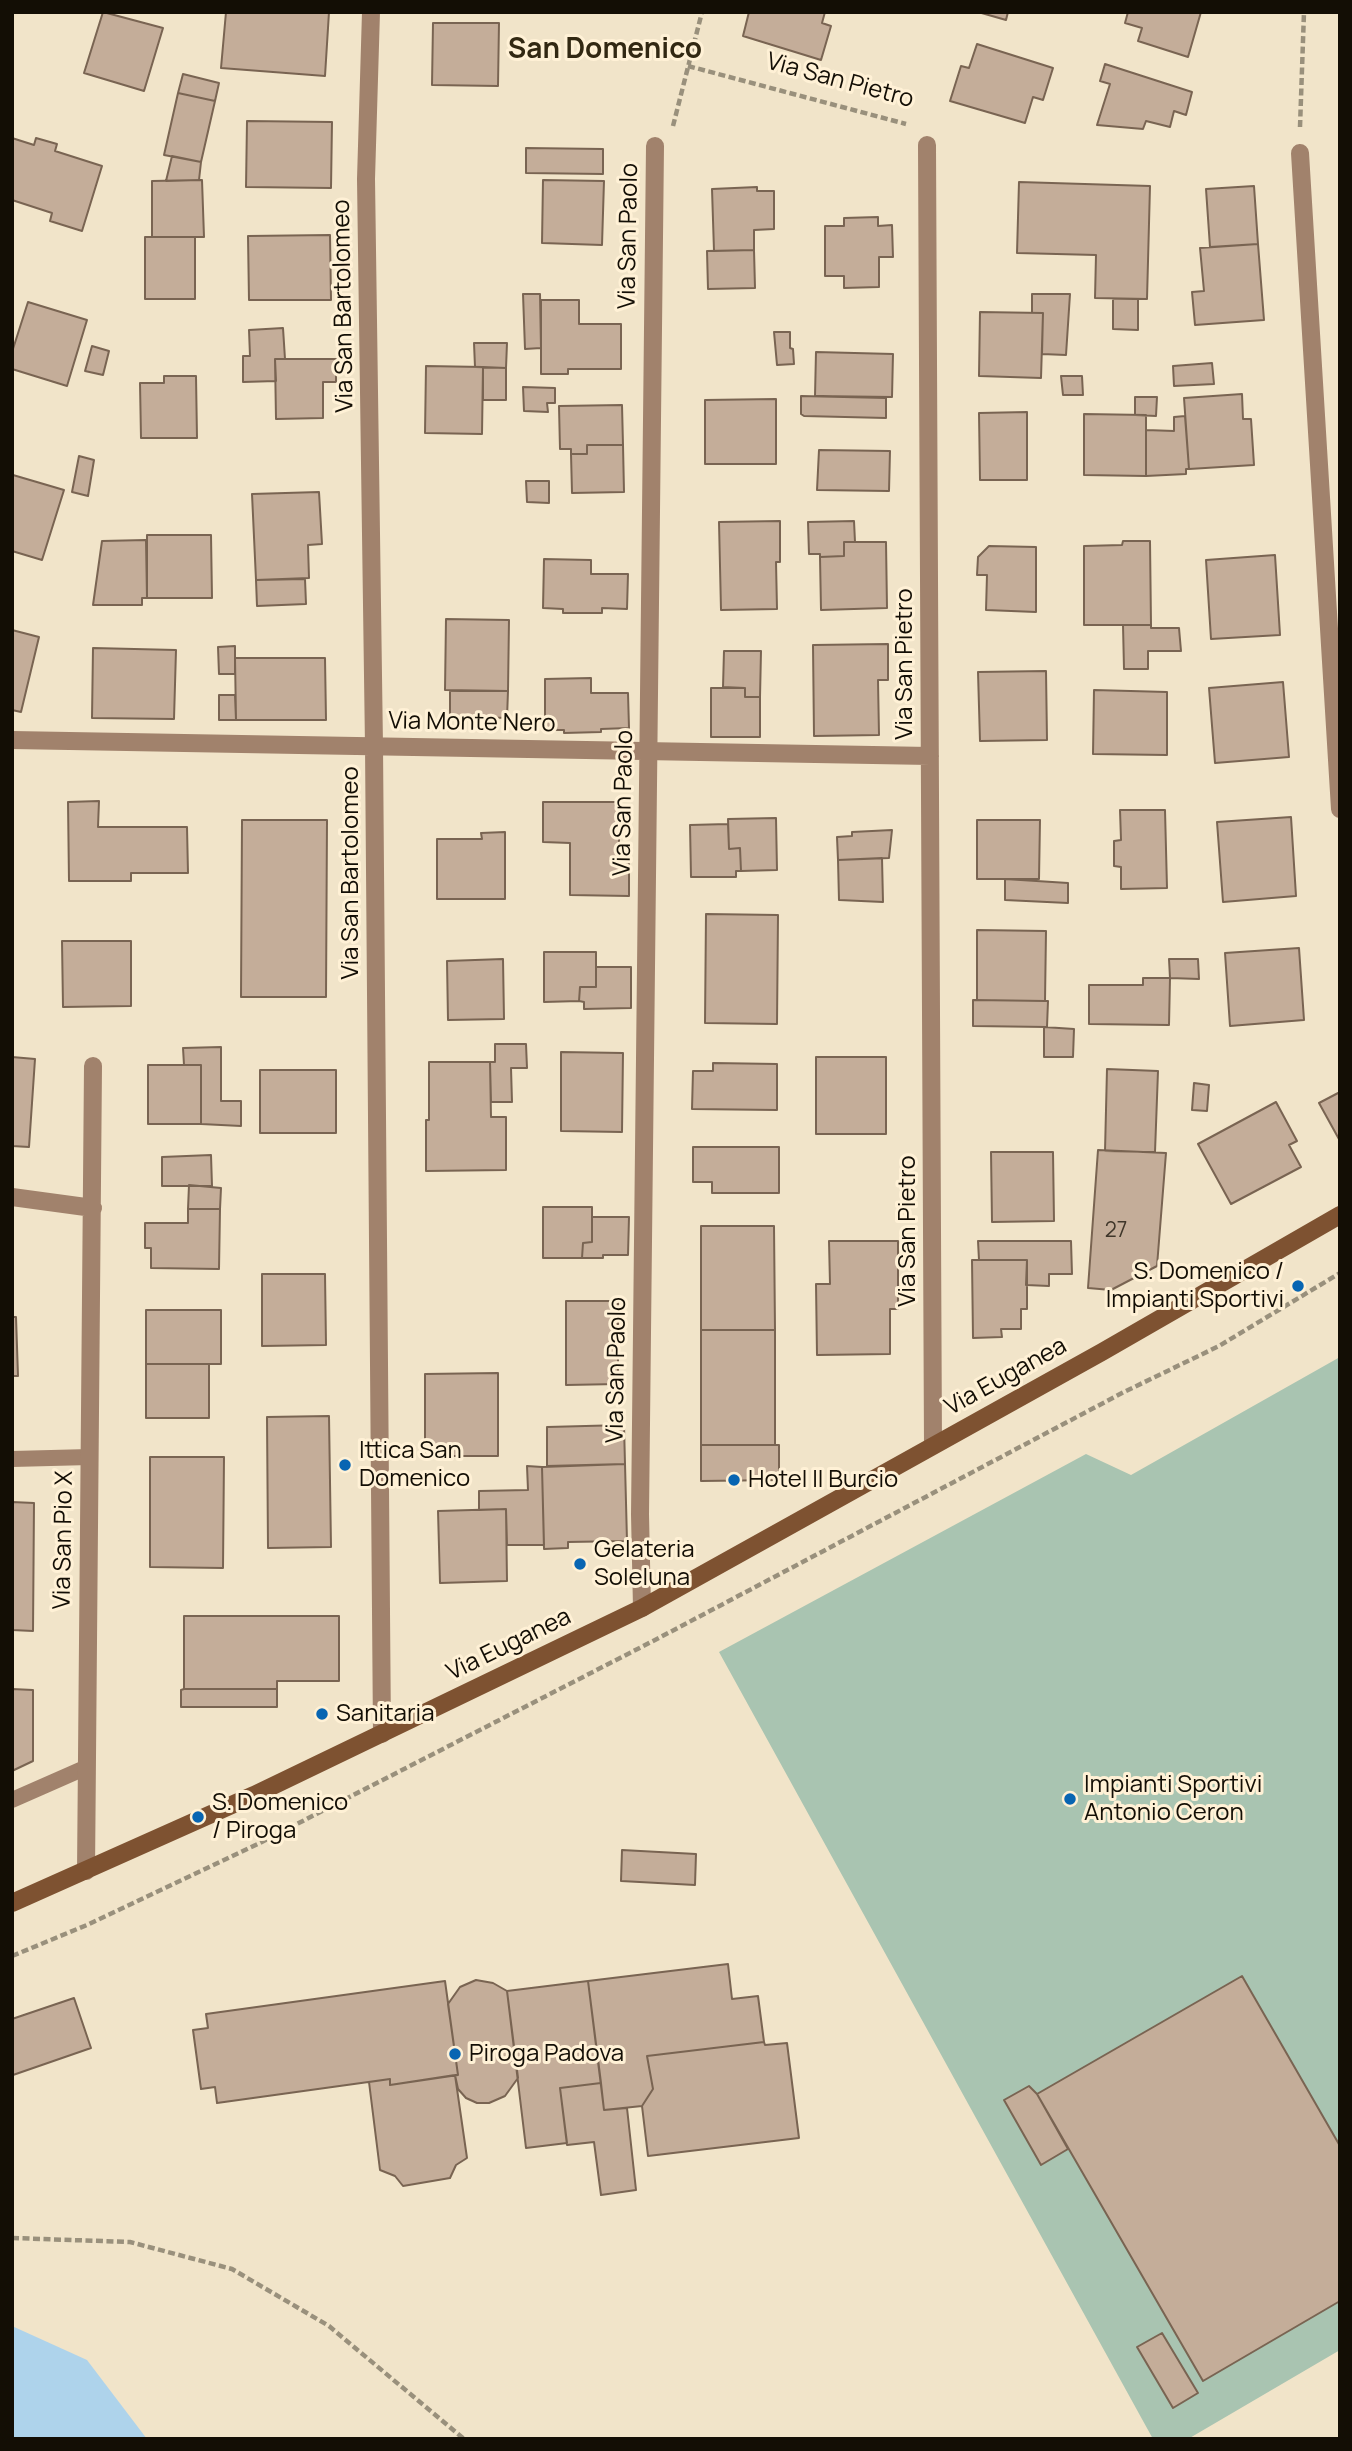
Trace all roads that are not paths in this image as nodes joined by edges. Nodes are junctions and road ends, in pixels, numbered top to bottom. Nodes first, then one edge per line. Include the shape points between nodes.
1 (371, 12) edge
2 (927, 145) road end
3 (655, 146) road end
4 (1300, 153) road end
5 (12, 740) edge
6 (374, 746) junction
7 (649, 750) junction
8 (930, 756) junction
9 (1340, 809) edge
10 (93, 1066) dead end
11 (12, 1197) edge
12 (93, 1208) junction
13 (1340, 1215) edge
14 (933, 1444) junction
15 (90, 1457) junction
16 (12, 1459) edge
17 (642, 1608) junction
18 (382, 1734) junction
19 (87, 1767) junction
20 (12, 1800) edge
21 (86, 1871) junction
22 (12, 1903) edge

1 - 6 street, Via San Bartolomeo via 366,179
2 - 8 street, Via San Pietro
3 - 7 street, Via San Paolo
4 - 9 street
5 - 6 street, Via Monte Nero
6 - 7 street, Via Monte Nero
6 - 18 street, Via San Bartolomeo
7 - 8 street, Via Monte Nero
7 - 17 street, Via San Paolo
8 - 14 street, Via San Pietro
10 - 12 street, Via San Pio X
11 - 12 street
12 - 15 street, Via San Pio X
13 - 14 street, Via Euganea
14 - 17 street, Via Euganea
15 - 16 lane
15 - 19 street, Via San Pio X
17 - 18 street, Via Euganea
18 - 21 street, Via Euganea
19 - 20 lane
19 - 21 street, Via San Pio X
21 - 22 street, Via Euganea

